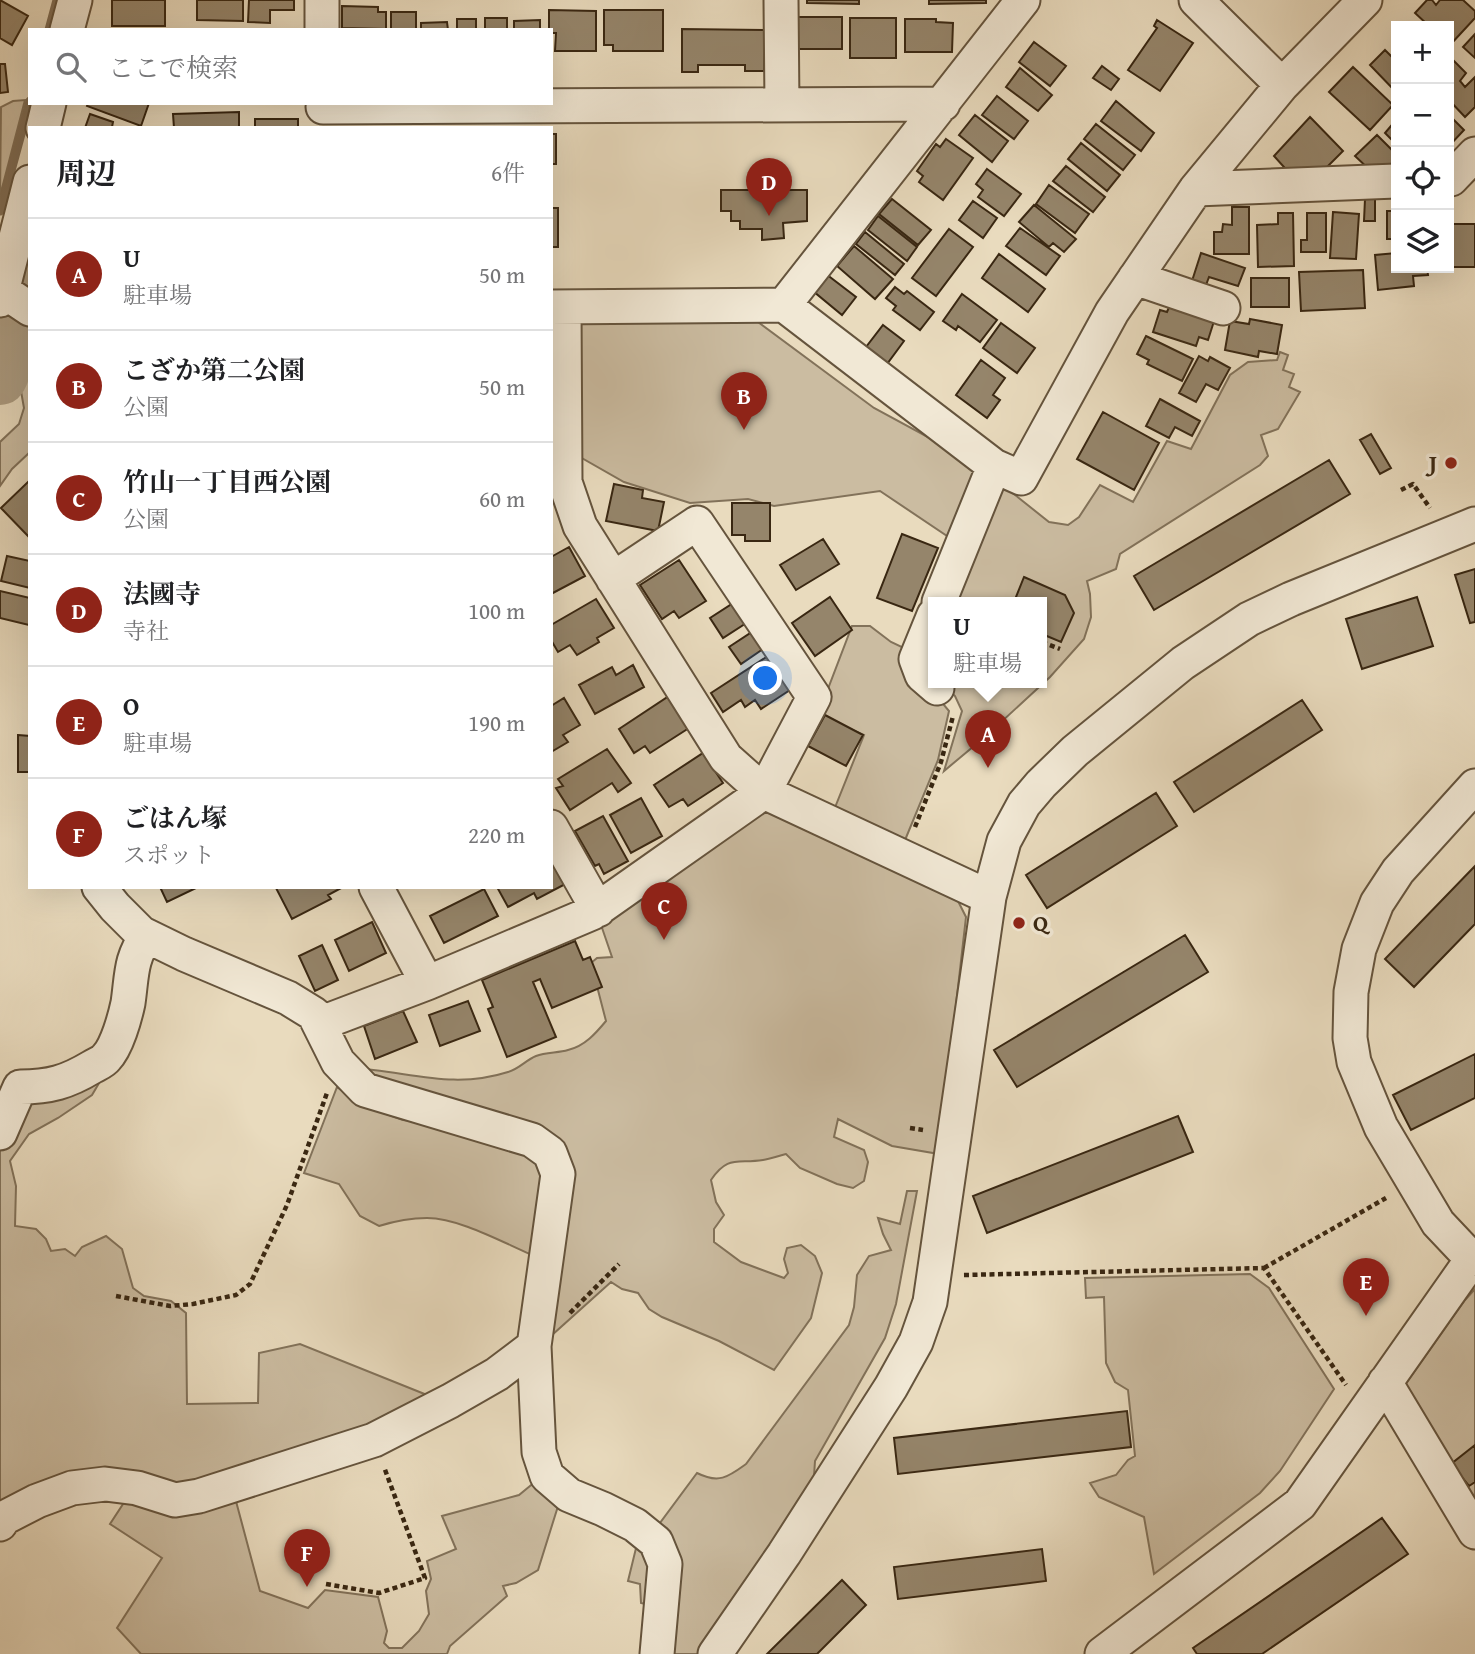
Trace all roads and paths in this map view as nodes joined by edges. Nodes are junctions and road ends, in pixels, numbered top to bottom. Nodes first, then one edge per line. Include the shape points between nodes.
1 (75, 0) edge
2 (322, 0) edge
3 (781, 0) edge
4 (1023, 0) edge
5 (1196, 0) edge
6 (1365, 0) edge
7 (68, 28) edge
8 (322, 28) edge
9 (1282, 85) junction
10 (943, 104) junction
11 (49, 105) edge
12 (782, 105) junction
13 (323, 113) edge
14 (43, 126) edge
15 (1475, 154) edge
16 (1454, 176) edge
17 (1391, 181) edge
18 (1196, 188) junction
19 (28, 194) edge
20 (1135, 278) junction
21 (11, 300) edge
22 (784, 305) junction
23 (558, 307) edge
24 (1223, 308) dead end
25 (558, 447) edge
26 (1008, 472) junction
27 (1401, 490) dead end
28 (1436, 517) dead end
29 (1475, 524) edge
30 (613, 579) junction
31 (942, 597) edge
32 (928, 630) edge
33 (1047, 644) edge
34 (1060, 649) dead end
35 (928, 680) edge
36 (937, 688) edge
37 (1475, 786) edge
38 (764, 792) junction
39 (553, 831) edge
40 (903, 857) junction
41 (100, 889) edge
42 (377, 889) edge
43 (989, 897) junction
44 (598, 910) junction
45 (147, 936) junction
46 (427, 983) junction
47 (321, 1027) junction
48 (338, 1062) junction
49 (0, 1133) edge
50 (1396, 1193) dead end
51 (1473, 1257) edge
52 (619, 1264) dead end
53 (1264, 1268) junction
54 (954, 1275) dead end
55 (116, 1296) dead end
56 (534, 1346) junction
57 (1385, 1382) junction
58 (1349, 1389) dead end
59 (374, 1440) junction
60 (0, 1524) edge
61 (1475, 1532) edge
62 (326, 1584) dead end
63 (656, 1654) edge
64 (715, 1654) edge
65 (1102, 1654) edge

1 - 7 street
2 - 8 street
3 - 12 street
4 - 10 street
5 - 9 street
6 - 9 street
9 - 18 street
10 - 12 street
10 - 22 street
11 - 14 street
12 - 13 street
15 - 16 street
17 - 18 street
18 - 20 street
19 - 21 street
20 - 24 street
20 - 26 street
22 - 23 street
22 - 26 street
23 - 25 street
25 - 30 street via 580,526
26 - 31 street
27 - 28 path via 1413,484
29 - 43 street via 1291,598 1249,619 1183,663 1075,751 1024,804 1004,841
30 - 38 street via 726,758
30 - 38 street via 697,523 814,697
32 - 35 street via 916,659
33 - 34 path
36 - 40 path via 955,710 941,762
37 - 51 street via 1398,871 1377,903 1359,949 1351,992 1350,1038 1354,1062 1381,1127 1438,1223
38 - 40 street
38 - 44 street
39 - 44 street
40 - 43 street
41 - 45 street
42 - 46 street
43 - 64 street via 930,1302 916,1342
44 - 46 street
45 - 47 street via 288,998 314,1014
45 - 49 street via 131,970 119,1037 106,1059 74,1078 42,1087 20,1087
46 - 47 street
47 - 48 street
48 - 55 path via 286,1205 250,1284 236,1295 193,1304 170,1306
48 - 56 street via 365,1090 532,1140 550,1153 558,1174
50 - 53 path
51 - 57 street
52 - 56 path
53 - 54 path
53 - 58 path
56 - 59 street via 497,1374
56 - 63 street via 539,1452 547,1476 569,1495 635,1525 656,1542 665,1564
57 - 61 street
57 - 65 street via 1300,1504
59 - 60 street via 176,1500 105,1484 72,1488 37,1501
59 - 62 path via 425,1578 379,1593

